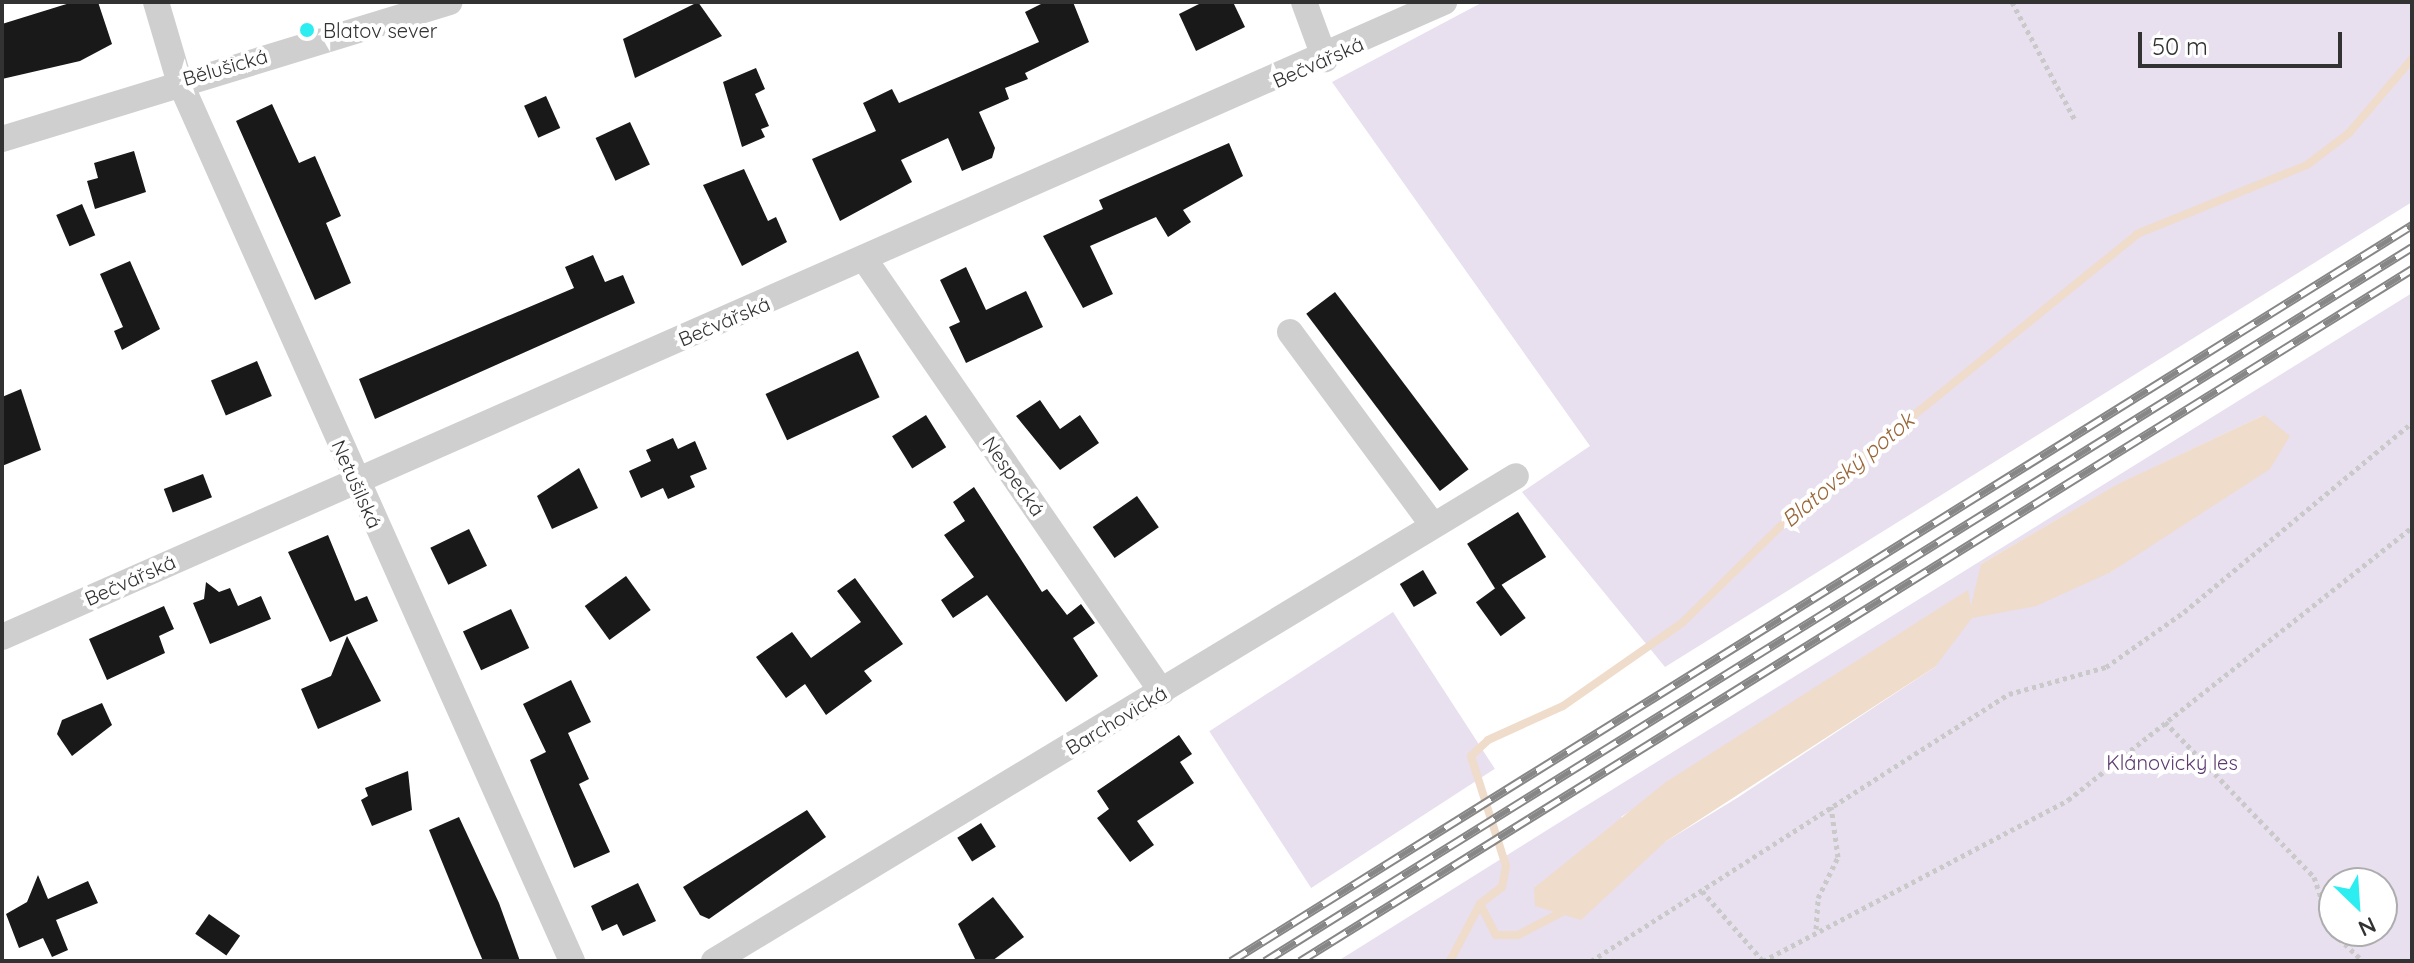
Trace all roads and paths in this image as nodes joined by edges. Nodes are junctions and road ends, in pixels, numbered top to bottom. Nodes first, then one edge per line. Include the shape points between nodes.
1 (156, 2) edge
2 (450, 2) edge
3 (1304, 2) edge
4 (1444, 2) edge
5 (2012, 2) edge
6 (1325, 59) junction
7 (179, 80) junction
8 (2075, 120) dead end
9 (2, 139) edge
10 (865, 260) junction
11 (1290, 332) dead end
12 (2412, 423) edge
13 (1516, 476) dead end
14 (354, 479) junction
15 (1433, 525) junction
16 (2412, 527) edge
17 (2, 637) edge
18 (1162, 692) junction
19 (2165, 722) junction
20 (1831, 806) junction
21 (1702, 891) junction
22 (1816, 929) junction
23 (572, 961) edge
24 (714, 961) edge
25 (1591, 961) edge
26 (1763, 961) edge
27 (2363, 961) edge

1 - 7 street, Netušilská
2 - 7 street, Bělušická
3 - 6 street
4 - 6 street, Bečvářská
5 - 8 path
6 - 10 street, Bečvářská
7 - 9 street, Bělušická
7 - 14 street, Netušilská
10 - 14 street, Bečvářská
10 - 18 street, Nespecká
11 - 15 street
12 - 20 path via 2117,659 2061,685 2009,694
13 - 15 street, Barchovická
14 - 17 street, Bečvářská
14 - 23 street, Netušilská
15 - 18 street, Barchovická
16 - 19 path
18 - 24 street, Barchovická
19 - 22 path via 2068,800
19 - 27 path via 2314,877 2333,933
20 - 21 path
20 - 22 path via 1838,857 1818,898
21 - 25 path
21 - 26 path
22 - 26 path

